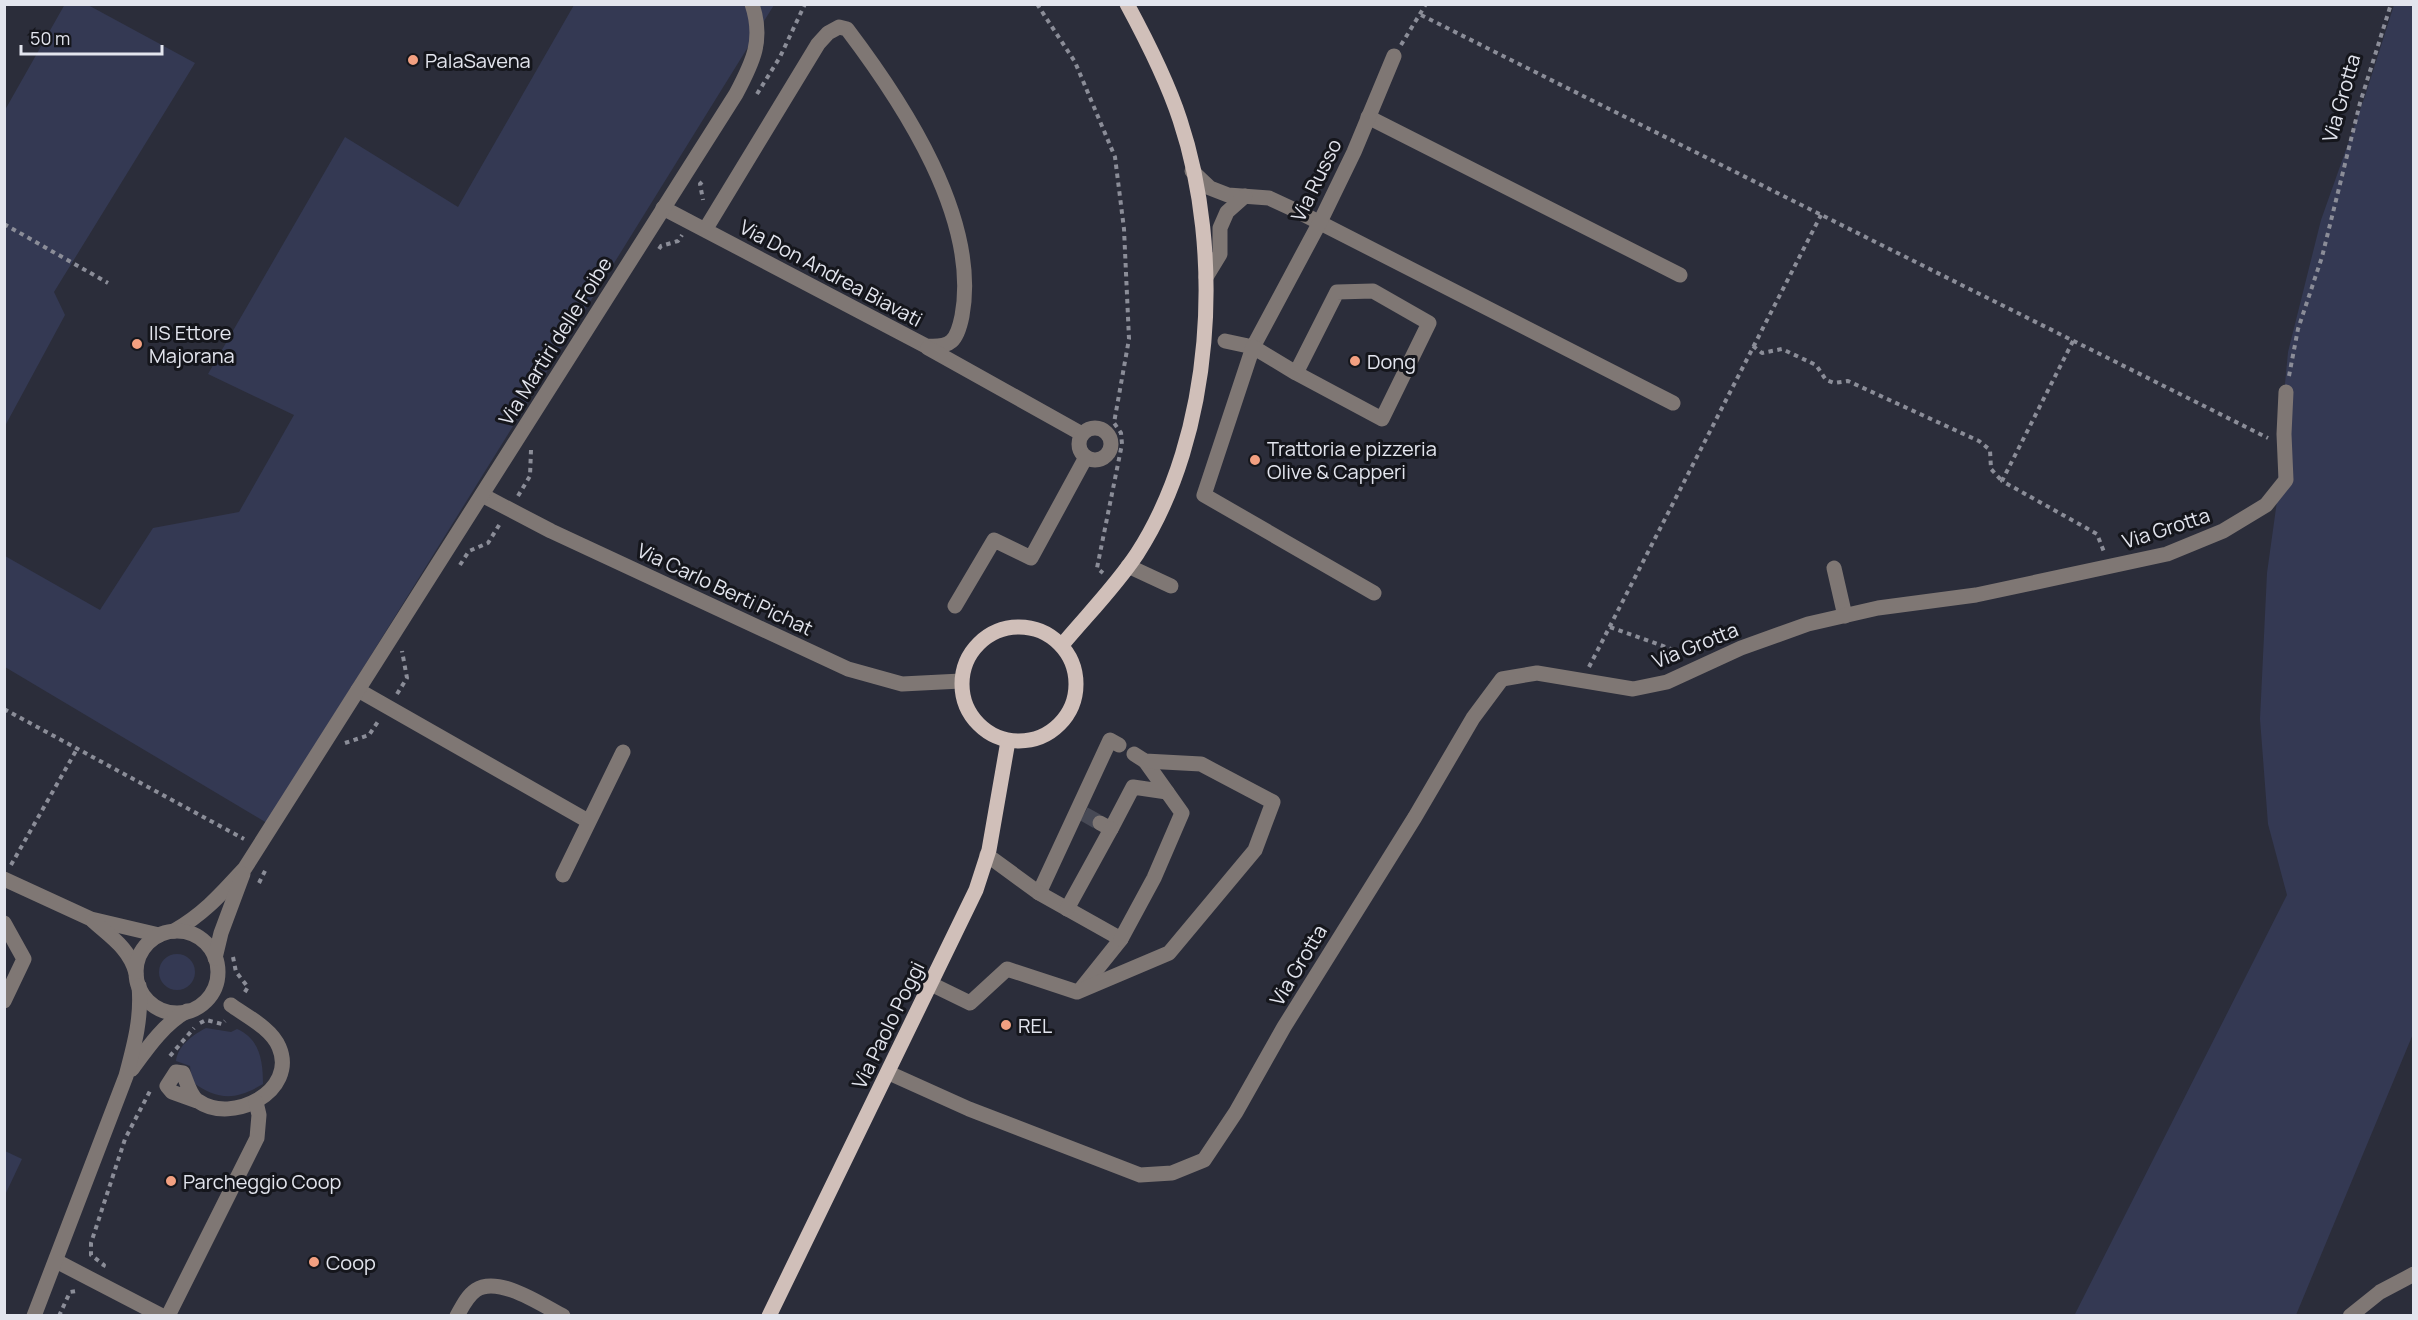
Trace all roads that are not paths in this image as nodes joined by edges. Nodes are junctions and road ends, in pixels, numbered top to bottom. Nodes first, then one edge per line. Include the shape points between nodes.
1 (752, 4) edge
2 (1127, 4) edge
3 (1394, 56) road end
4 (1368, 117) junction
5 (1192, 171) junction
6 (1245, 196) junction
7 (663, 208) junction
8 (1320, 222) junction
9 (705, 230) junction
10 (1680, 275) dead end
11 (1206, 277) junction
12 (1225, 341) dead end
13 (926, 346) junction
14 (1252, 347) junction
15 (1296, 373) junction
16 (2286, 392) road end
17 (1673, 403) dead end
18 (1082, 434) junction
19 (1086, 458) junction
20 (482, 495) junction
21 (1128, 566) junction
22 (1834, 568) dead end
23 (1171, 586) dead end
24 (1374, 593) dead end
25 (956, 606) dead end
26 (1845, 616) junction
27 (1062, 645) junction
28 (961, 681) junction
29 (358, 690) junction
30 (1008, 741) junction
31 (1119, 745) dead end
32 (623, 752) dead end
33 (1167, 792) junction
34 (588, 821) junction
35 (987, 855) junction
36 (245, 868) junction
37 (7, 873) edge
38 (563, 876) dead end
39 (1039, 893) junction
40 (1067, 909) junction
41 (91, 919) junction
42 (4, 923) edge
43 (174, 931) junction
44 (159, 935) junction
45 (1121, 939) junction
46 (215, 958) junction
47 (137, 980) junction
48 (216, 983) junction
49 (931, 984) junction
50 (1079, 991) junction
51 (4, 1001) edge
52 (203, 1003) junction
53 (233, 1007) junction
54 (188, 1011) junction
55 (889, 1073) junction
56 (126, 1076) junction
57 (197, 1101) dead end
58 (256, 1102) junction
59 (56, 1261) junction
60 (2414, 1274) edge
61 (34, 1316) edge
62 (162, 1316) edge
63 (168, 1316) edge
64 (457, 1316) edge
65 (563, 1316) edge
66 (769, 1316) edge
67 (2350, 1316) edge

1 - 7 street, Via Martiri delle Foibe via 758,38 751,65
2 - 5 main road via 1146,38 1176,111
3 - 4 street, Via Russo
4 - 8 street, Via Russo
4 - 10 street
5 - 6 street via 1209,188
5 - 11 main road
6 - 8 street via 1269,198
6 - 11 street via 1227,212 1220,228 1220,254
7 - 9 street, Via Don Andrea Biavati
7 - 20 street, Via Martiri delle Foibe
8 - 14 street, Via Russo
8 - 17 street
9 - 13 street, Via Don Andrea Biavati
9 - 13 street, Via Don Andrea Biavati via 818,44 839,27 847,29 899,103 926,150 948,200 961,250 964,302 960,324 952,342 943,347
11 - 21 main road via 1203,354 1185,444 1156,519
12 - 14 street
13 - 18 street
14 - 15 street
14 - 24 street, Via Russo via 1204,495
15 - 15 street via 1382,419 1429,323 1373,291 1336,292
16 - 26 street, Via Grotta via 2286,480 2266,505 2223,531 2167,554 2110,568
18 - 19 street via 1078,447
18 - 19 street via 1098,428 1108,433 1112,443 1105,457
19 - 25 street via 1031,558 994,540
20 - 28 street, Via Carlo Berti Pichat via 848,669 903,684
20 - 29 street, Via Martiri delle Foibe
21 - 23 street
21 - 27 main road
22 - 26 street
26 - 55 street, Via Grotta via 1808,624 1741,648 1667,682 1634,689 1537,673 1502,679 1473,718 1204,1160 1172,1173 1140,1175 969,1109
27 - 28 main road via 1047,633 1029,627 1009,627 991,633 965,662
27 - 30 main road via 1075,668 1076,694 1072,706 1057,728 1046,735
28 - 30 main road via 962,695 974,719 983,729
29 - 34 street
29 - 36 street, Via Martiri delle Foibe
30 - 35 main road, Via Paolo Poggi
31 - 39 street via 1110,740 1080,814
32 - 34 street
33 - 40 street via 1133,787 1106,826
33 - 45 street via 1182,813 1154,878
33 - 50 street via 1140,758 1201,764 1273,802 1255,850 1169,953
34 - 38 street
35 - 39 street
35 - 49 main road, Via Paolo Poggi via 976,890
36 - 43 street, Via Martiri delle Foibe via 198,917
36 - 46 street, Via Martiri delle Foibe
37 - 41 street
39 - 40 street
40 - 45 street
41 - 44 street
41 - 47 street via 126,950
42 - 51 street via 24,959
43 - 44 street, Via Martiri delle Foibe
43 - 46 street via 202,939
44 - 47 street via 142,951
45 - 50 street
46 - 48 street, Via Martiri delle Foibe
47 - 54 street via 142,994 156,1007 170,1012
47 - 56 street via 141,1006
48 - 52 street
48 - 53 street
49 - 50 street via 970,1003 1007,969
49 - 55 main road, Via Paolo Poggi
52 - 53 street
52 - 54 street
53 - 58 street via 273,1037 282,1057 278,1080
54 - 56 street via 161,1032
55 - 66 main road, Via Paolo Poggi
56 - 59 street
57 - 58 street via 212,1108 228,1109
58 - 63 street via 256,1138
59 - 61 street
59 - 62 street
60 - 67 street via 2380,1292
64 - 65 street via 470,1294 492,1285 507,1288

